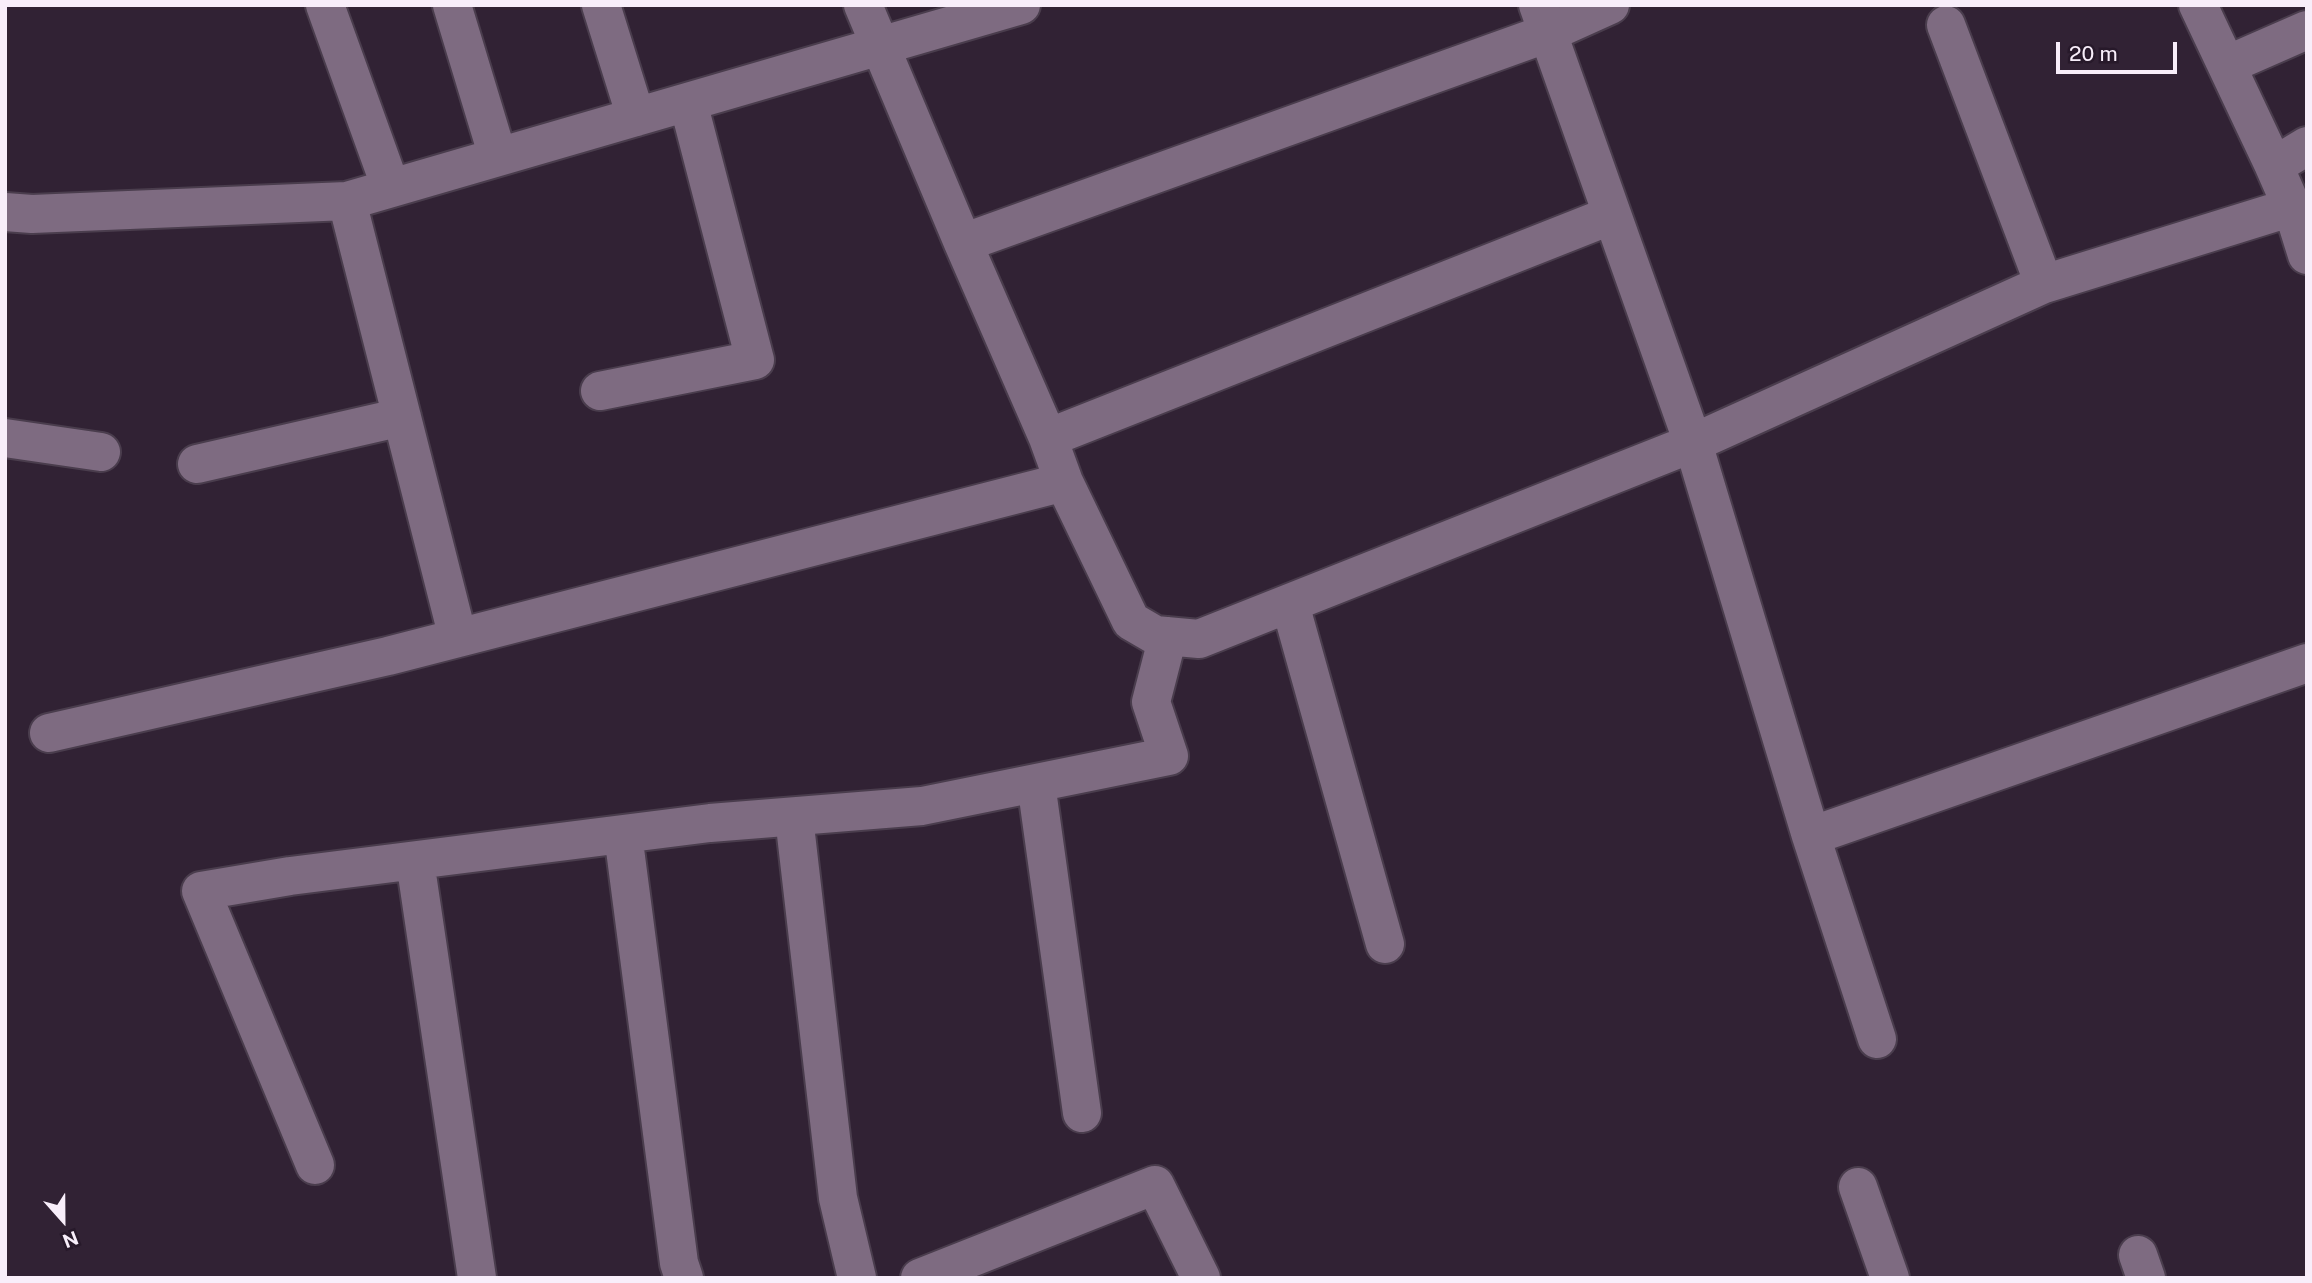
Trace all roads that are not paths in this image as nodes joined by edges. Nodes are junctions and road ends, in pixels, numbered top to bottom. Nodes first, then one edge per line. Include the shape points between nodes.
1 (326, 5) edge
2 (452, 5) edge
3 (601, 5) edge
4 (863, 5) edge
5 (1021, 5) edge
6 (1610, 5) edge
7 (2198, 5) edge
8 (1543, 19) edge
9 (1946, 25) dead end
10 (2307, 30) edge
11 (880, 47) junction
12 (2227, 65) junction
13 (688, 102) junction
14 (636, 117) junction
15 (2307, 146) edge
16 (498, 157) junction
17 (2274, 166) junction
18 (391, 188) junction
19 (347, 201) junction
20 (2292, 207) junction
21 (5, 212) edge
22 (1612, 215) junction
23 (962, 243) junction
24 (2307, 255) edge
25 (2044, 284) junction
26 (600, 391) dead end
27 (402, 417) junction
28 (5, 438) edge
29 (1048, 438) junction
30 (1693, 443) junction
31 (101, 452) dead end
32 (197, 464) dead end
33 (1064, 482) junction
34 (1290, 604) junction
35 (1168, 636) junction
36 (458, 638) junction
37 (2307, 663) edge
38 (49, 733) dead end
39 (1036, 783) junction
40 (794, 817) junction
41 (623, 834) junction
42 (1811, 836) junction
43 (415, 861) junction
44 (1385, 944) dead end
45 (1877, 1039) dead end
46 (1082, 1113) dead end
47 (315, 1165) dead end
48 (1858, 1187) dead end
49 (981, 1267) edge
50 (477, 1278) edge
51 (684, 1278) edge
52 (857, 1278) edge
53 (920, 1278) edge
54 (1202, 1278) edge
55 (1889, 1278) edge

1 - 18 street
2 - 16 street
3 - 14 street
4 - 11 street
5 - 11 street
6 - 8 street
7 - 12 street
8 - 22 street
8 - 23 street
9 - 25 street
10 - 12 street
11 - 13 street
11 - 23 street
12 - 17 street
13 - 14 street
13 - 26 street via 755,360
14 - 16 street
15 - 17 street
16 - 18 street
17 - 20 street
18 - 19 street
19 - 21 street
19 - 27 street
20 - 24 street
20 - 25 street
22 - 29 street
22 - 30 street
23 - 29 street
25 - 30 street
27 - 32 street
27 - 36 street
28 - 31 street
29 - 33 street
30 - 34 street
30 - 42 street
33 - 35 street via 1131,621 1155,635
33 - 36 street
34 - 35 street via 1199,639
34 - 44 street
35 - 39 street via 1151,702 1169,756
36 - 38 street
37 - 42 street
39 - 40 street via 922,806
39 - 46 street
40 - 41 street
40 - 52 street via 838,1198
41 - 43 street
41 - 51 street
42 - 45 street
43 - 47 street via 201,891
43 - 50 street
48 - 55 street
49 - 53 street
49 - 54 street via 1155,1185

